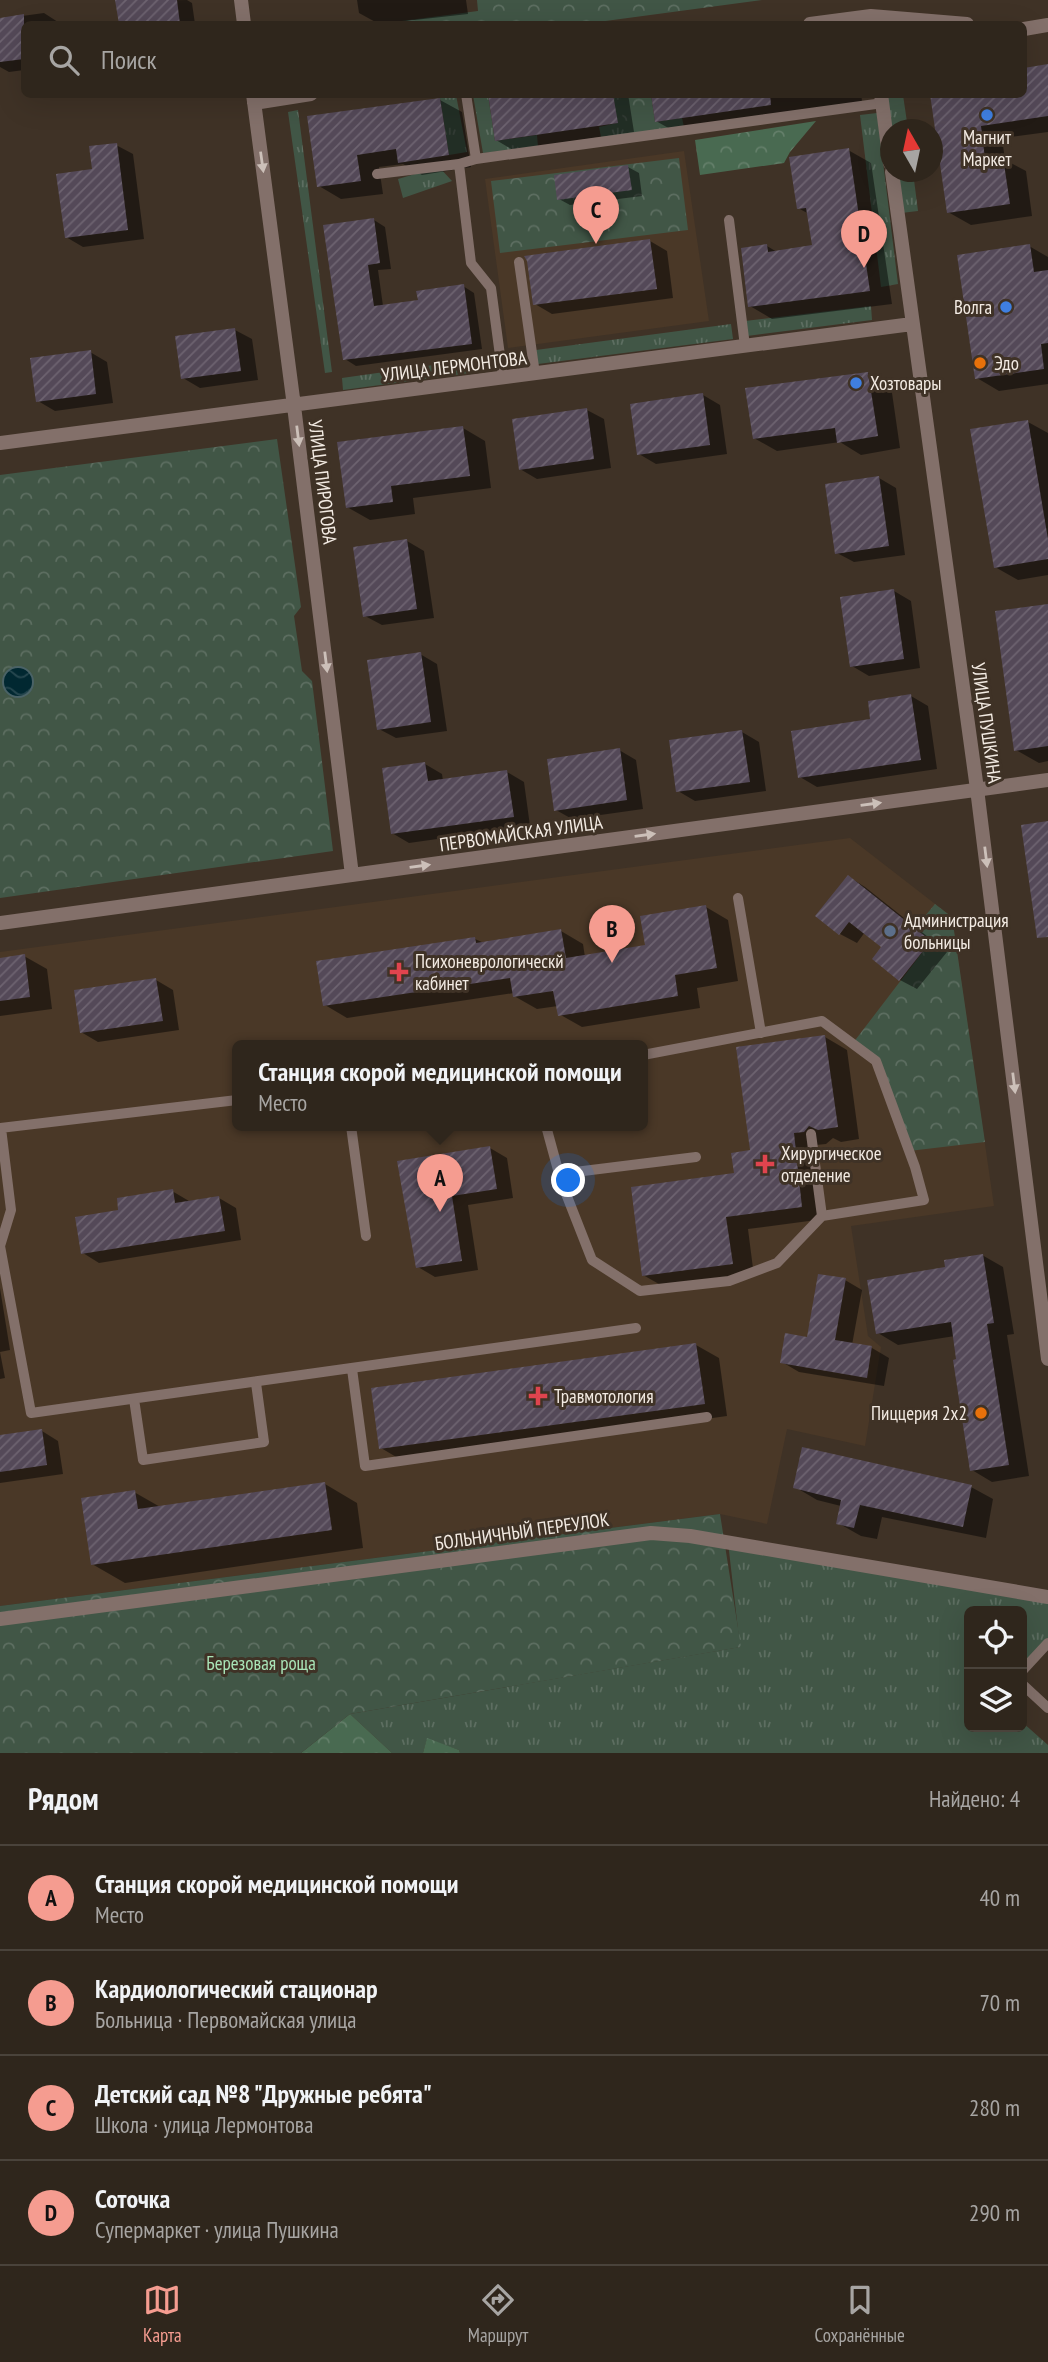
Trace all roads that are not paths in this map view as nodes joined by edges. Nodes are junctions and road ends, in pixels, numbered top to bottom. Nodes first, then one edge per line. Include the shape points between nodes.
1 (241, 0) edge
2 (872, 20) edge
3 (244, 21) edge
4 (896, 21) edge
5 (1048, 25) edge
6 (1027, 28) edge
7 (467, 98) edge
8 (253, 99) edge
9 (882, 99) edge
10 (885, 119) edge
11 (476, 159) junction
12 (459, 164) junction
13 (377, 174) dead end
14 (893, 182) edge
15 (729, 220) dead end
16 (519, 262) dead end
17 (912, 324) junction
18 (745, 346) junction
19 (535, 374) junction
20 (503, 378) junction
21 (294, 406) junction
22 (0, 443) edge
23 (1048, 780) edge
24 (977, 789) junction
25 (352, 875) junction
26 (738, 898) dead end
27 (0, 923) edge
28 (761, 1033) junction
29 (648, 1054) edge
30 (232, 1101) edge
31 (1, 1128) edge
32 (352, 1131) edge
33 (547, 1131) edge
34 (811, 1135) dead end
35 (696, 1157) dead end
36 (559, 1174) junction
37 (822, 1216) junction
38 (366, 1236) dead end
39 (1043, 1281) edge
40 (636, 1328) dead end
41 (1048, 1359) edge
42 (352, 1369) junction
43 (256, 1383) junction
44 (134, 1399) junction
45 (707, 1417) dead end
46 (1048, 1597) edge
47 (0, 1619) edge
48 (1048, 1643) edge
49 (1024, 1669) edge
50 (1027, 1689) edge
51 (1048, 1708) edge

1 - 3 street
2 - 4 street
5 - 6 street
7 - 11 lane
8 -> 21 street, УЛИЦА ПИРОГОВА
9 - 10 street
9 - 11 lane
11 - 12 lane
12 - 13 lane
12 - 20 lane via 471,262 491,288
14 - 17 street, УЛИЦА ПУШКИНА
15 - 18 lane
16 - 19 lane
17 - 18 street, УЛИЦА ЛЕРМОНТОВА
17 - 24 street, УЛИЦА ПУШКИНА
18 - 19 street, УЛИЦА ЛЕРМОНТОВА
19 - 20 street, УЛИЦА ЛЕРМОНТОВА
20 - 21 street, УЛИЦА ЛЕРМОНТОВА
21 - 22 street, УЛИЦА ЛЕРМОНТОВА
21 -> 25 street, УЛИЦА ПИРОГОВА
23 - 24 street, ПЕРВОМАЙСКАЯ УЛИЦА
25 -> 24 street, ПЕРВОМАЙСКАЯ УЛИЦА
24 -> 39 street, УЛИЦА ПУШКИНА
25 - 27 street, ПЕРВОМАЙСКАЯ УЛИЦА
26 - 28 lane
28 - 29 lane
28 - 37 lane via 822,1021 876,1061 915,1167 923,1200
30 - 31 lane
31 - 44 lane via 11,1210 0,1246 31,1413
32 - 38 lane
33 - 36 lane
34 - 37 lane
35 - 36 lane
36 - 37 lane via 592,1260 640,1291 729,1280 777,1263
39 - 41 street, УЛИЦА ПУШКИНА
40 - 42 lane
42 - 43 lane
42 - 45 lane via 365,1466
43 - 44 lane
43 - 44 lane via 264,1442 143,1460
46 - 47 street, БОЛЬНИЧНЫЙ ПЕРЕУЛОК via 690,1535 650,1534
48 - 49 lane
50 - 51 lane

